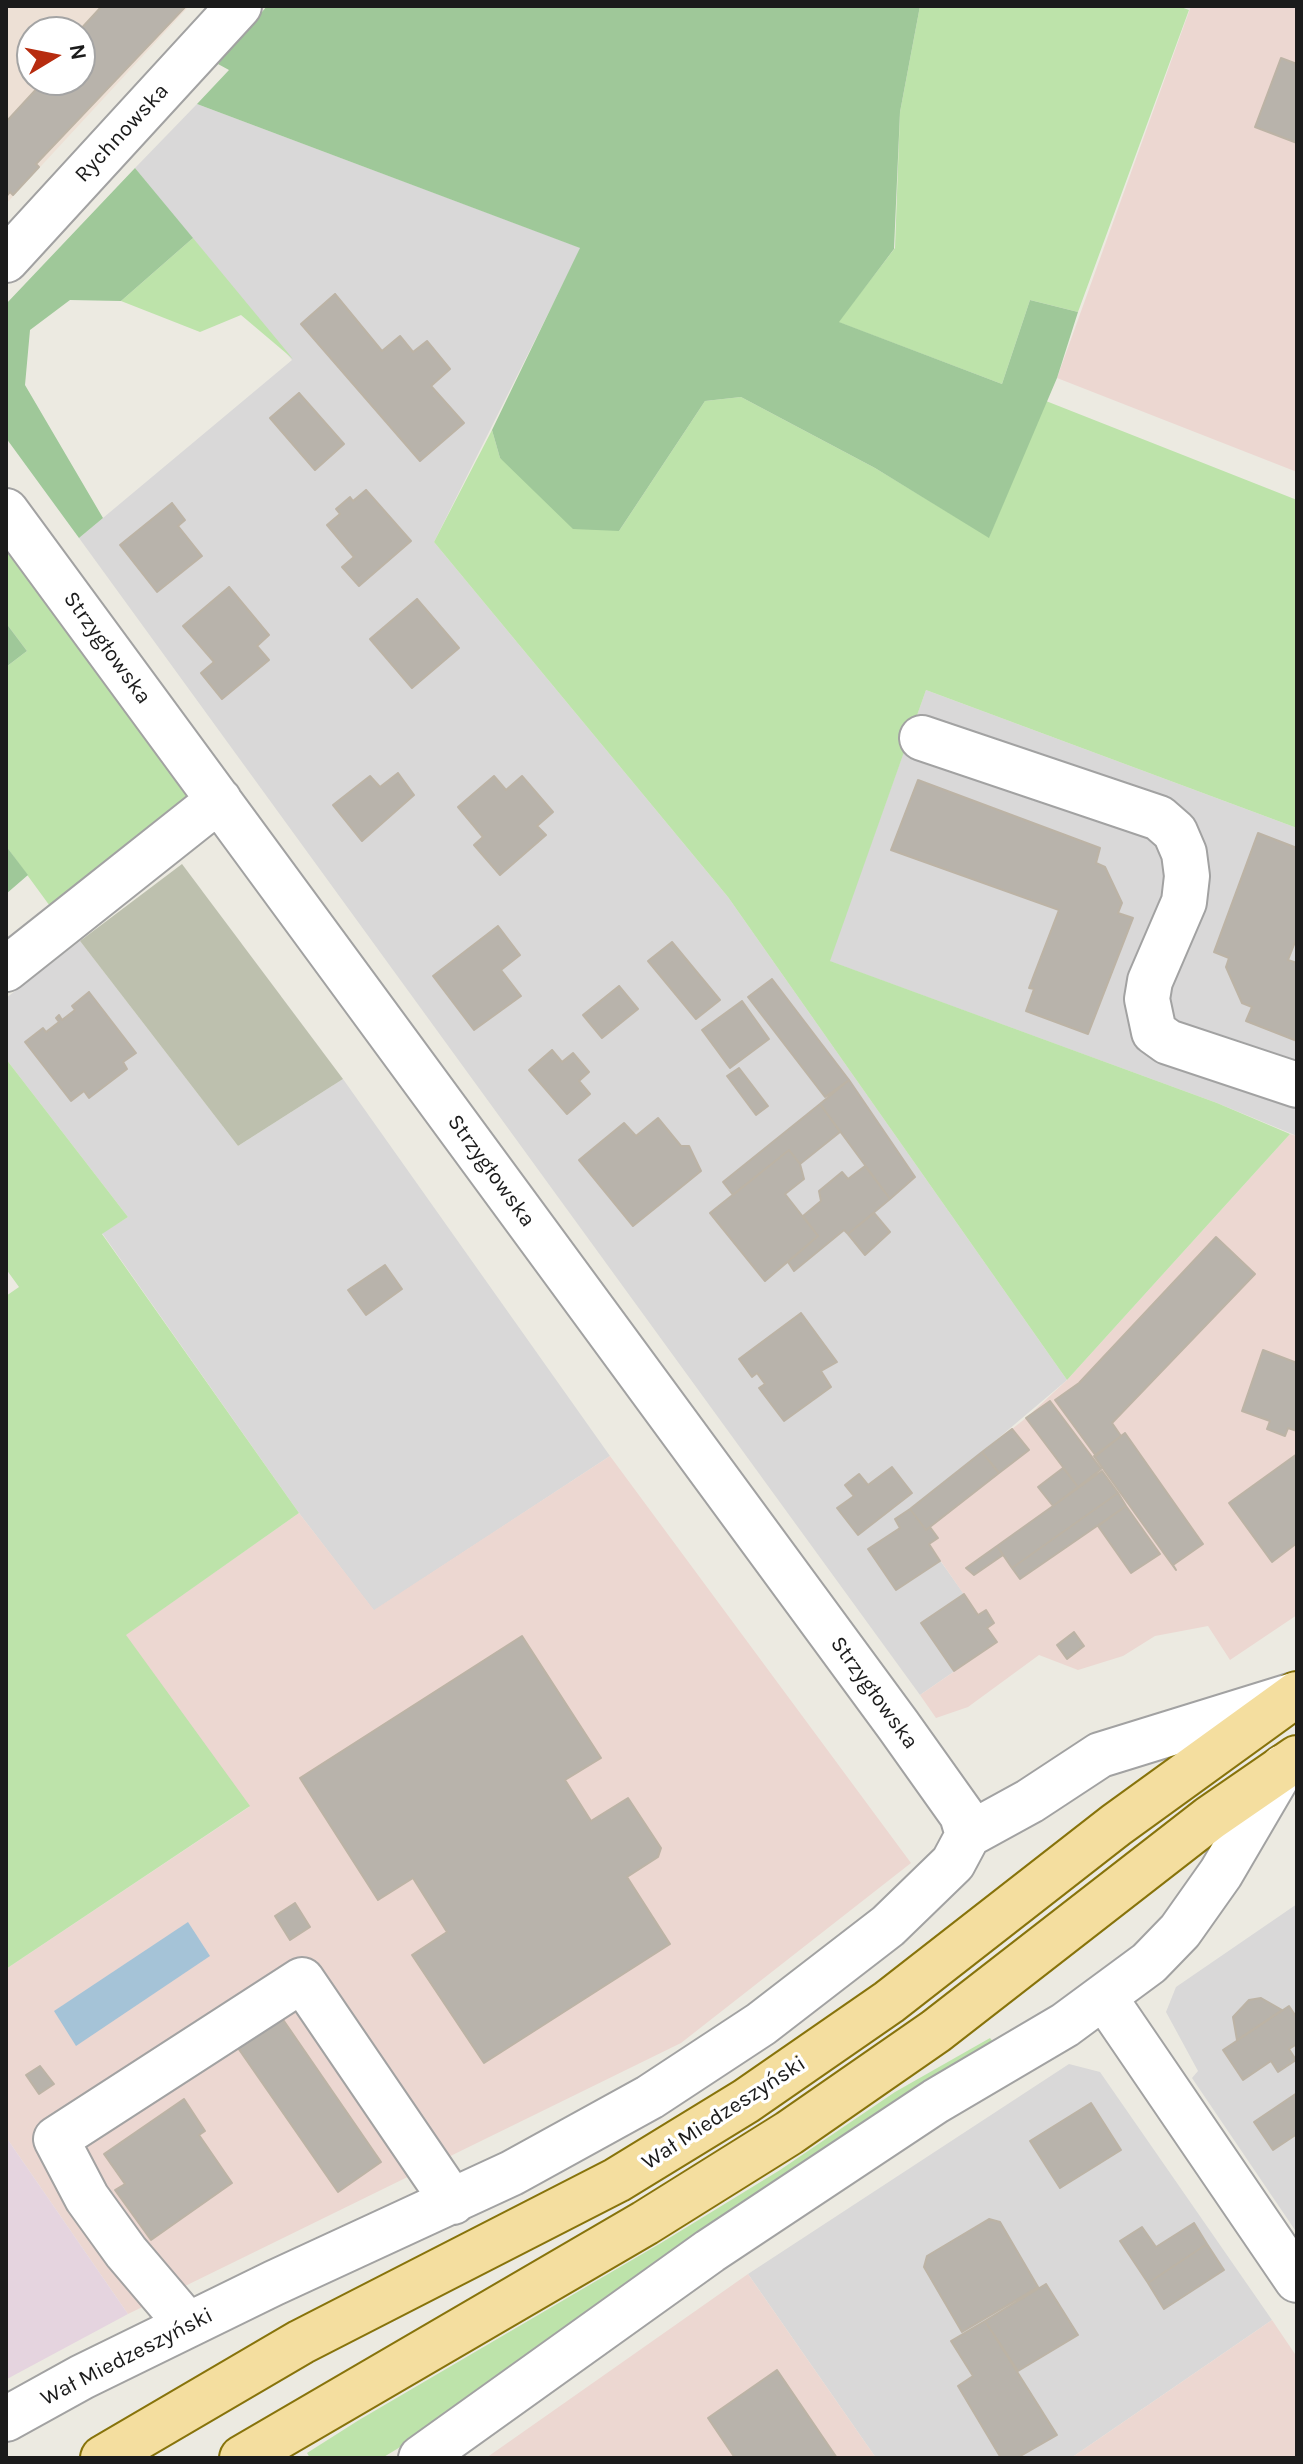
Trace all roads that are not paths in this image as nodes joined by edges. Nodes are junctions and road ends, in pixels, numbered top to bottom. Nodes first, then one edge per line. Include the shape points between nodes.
1 (239, 6) edge
2 (6, 260) edge
3 (6, 511) edge
4 (922, 738) dead end
5 (219, 800) junction
6 (6, 969) edge
7 (1297, 1085) edge
8 (1297, 1694) edge
9 (1290, 1763) edge
10 (968, 1835) junction
11 (1104, 1997) junction
12 (453, 2202) junction
13 (1297, 2280) edge
14 (188, 2325) junction
15 (6, 2419) edge
16 (103, 2458) edge
17 (242, 2458) edge
18 (421, 2458) edge

1 - 2 street, Rychnowska
3 - 5 street, Strzygłowska
4 - 7 street via 1159,818 1175,832 1187,876 1184,902 1150,981 1147,999 1154,1032 1168,1042
5 - 6 street
5 - 10 street, Strzygłowska via 949,1795
8 - 10 street via 1118,1747
8 - 16 main road, Wał Miedzeszyński via 1127,1817 889,2002 746,2101 617,2180 311,2337
9 - 11 street via 1180,1931
9 - 17 main road via 1210,1818 936,2031 789,2133
10 - 12 street, Wał Miedzeszyński via 953,1863 888,1926 761,2024 650,2097
11 - 13 street
11 - 18 street via 698,2259
12 - 14 street, Wał Miedzeszyński
12 - 14 street via 302,1980 56,2139 94,2209
14 - 15 street, Wał Miedzeszyński

